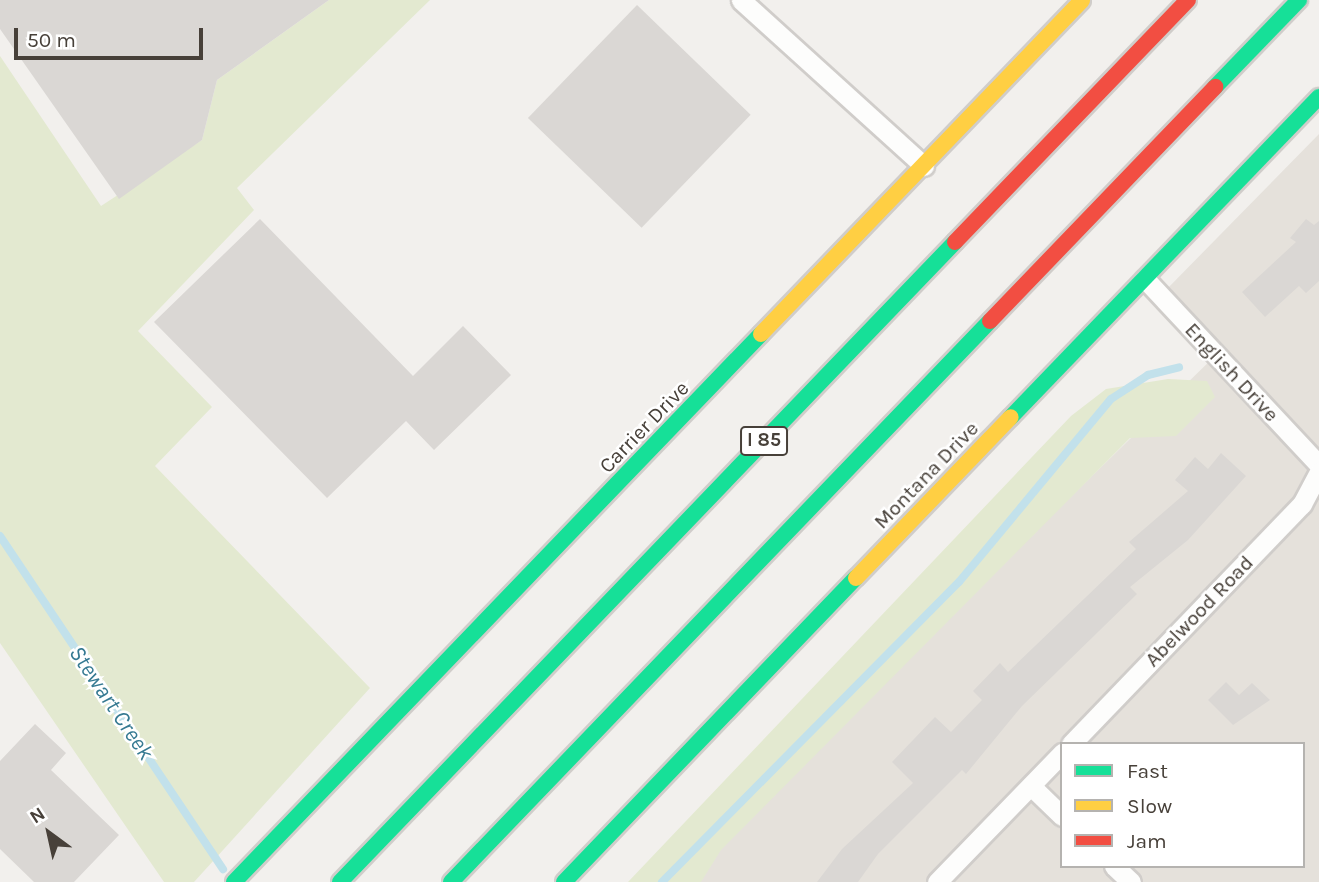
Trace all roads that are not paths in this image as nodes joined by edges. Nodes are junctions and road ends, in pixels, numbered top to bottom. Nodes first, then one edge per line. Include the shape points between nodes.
1 (741, 0) edge
2 (1082, 0) edge
3 (1188, 0) edge
4 (1300, 0) edge
5 (1319, 97) edge
6 (924, 166) junction
7 (1145, 278) junction
8 (1319, 465) edge
9 (1319, 472) edge
10 (1073, 742) edge
11 (1060, 755) edge
12 (1031, 786) junction
13 (1060, 814) edge
14 (1116, 868) edge
15 (234, 882) edge
16 (340, 882) edge
17 (451, 882) edge
18 (564, 882) edge
19 (937, 882) edge
20 (1131, 882) edge

1 - 6 street
2 - 6 main road, Carrier Drive
3 - 16 main road, I 85
4 - 17 main road
5 - 7 main road, Montana Drive
6 - 15 main road, Carrier Drive
7 - 8 street, English Drive
7 - 18 main road, Montana Drive
9 - 10 street, Abelwood Road via 1302,504
11 - 12 street
12 - 13 street
12 - 19 street
14 - 20 street

